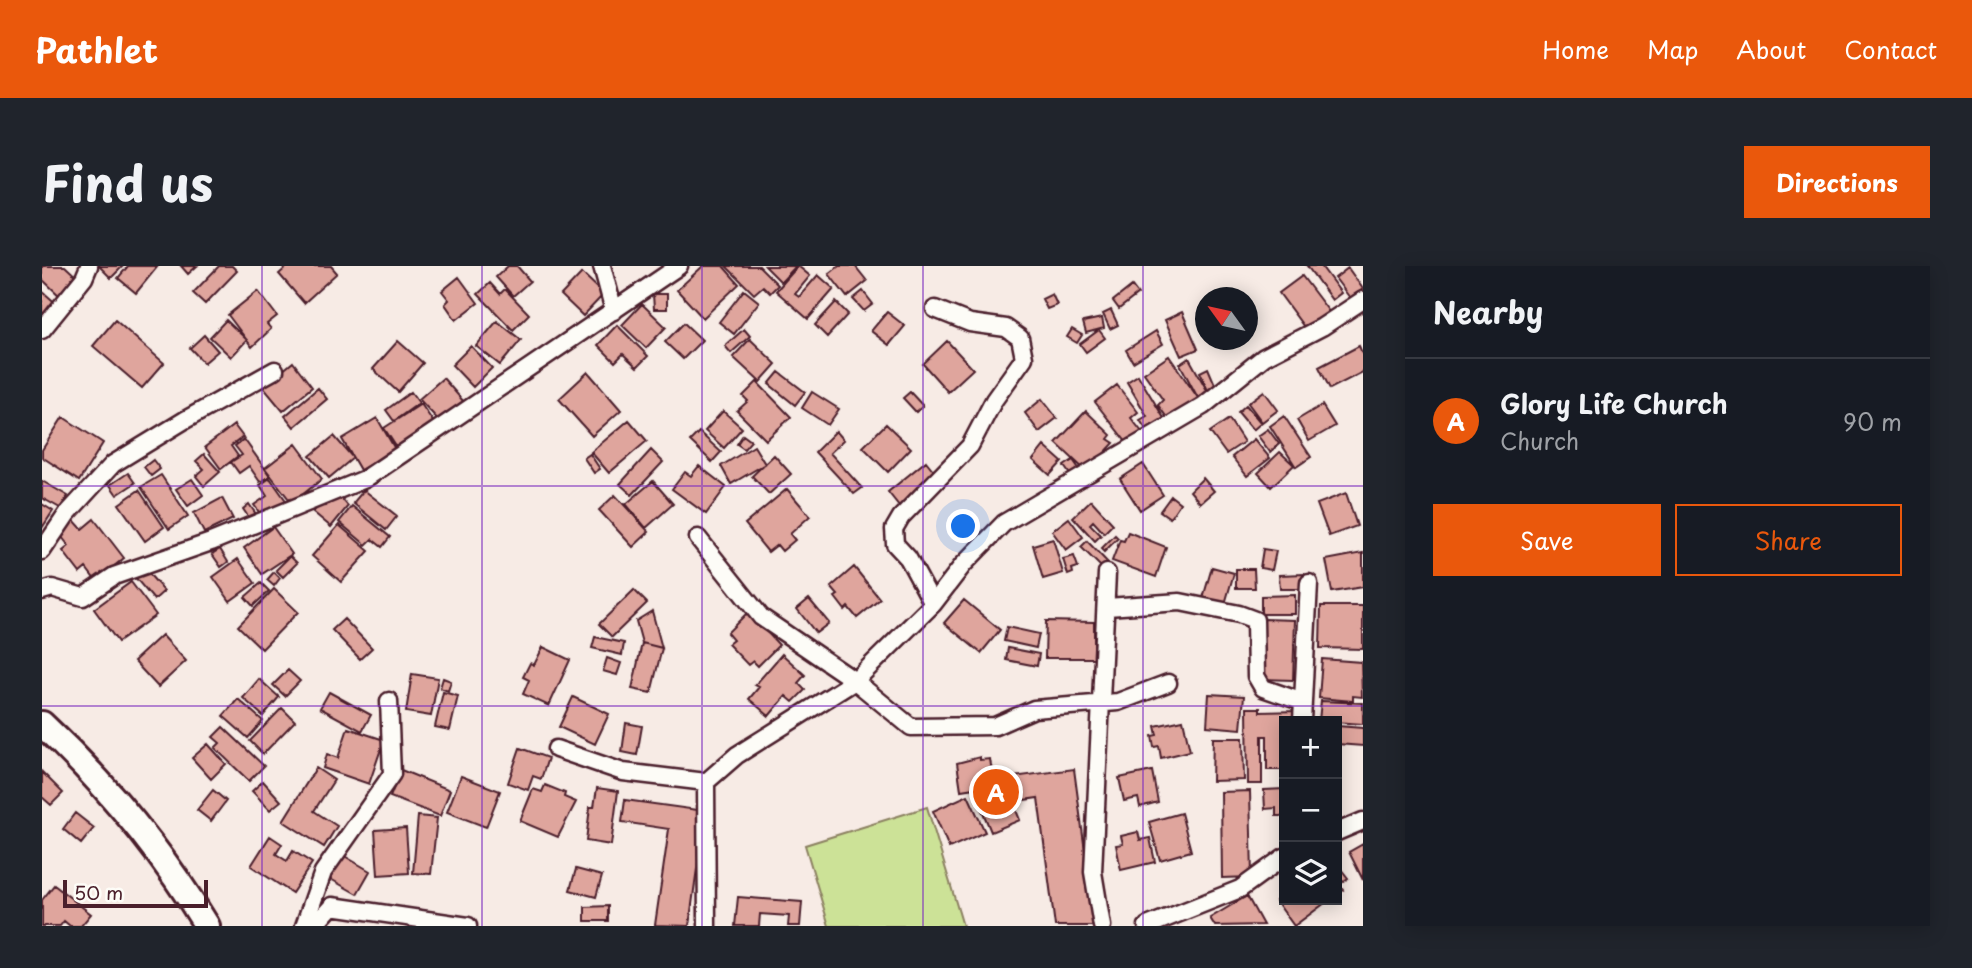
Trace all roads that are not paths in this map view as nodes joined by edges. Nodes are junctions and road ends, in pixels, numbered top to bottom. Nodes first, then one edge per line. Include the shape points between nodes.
1 (602, 266) edge
2 (679, 266) edge
3 (82, 270) edge
4 (1363, 300) edge
5 (935, 309) dead end
6 (614, 311) junction
7 (42, 330) edge
8 (275, 370) dead end
9 (698, 538) dead end
10 (42, 551) edge
11 (1107, 573) dead end
12 (1309, 583) dead end
13 (42, 592) edge
14 (933, 604) junction
15 (1107, 607) junction
16 (855, 681) junction
17 (1168, 683) dead end
18 (389, 701) dead end
19 (1102, 702) junction
20 (1303, 702) junction
21 (1302, 716) edge
22 (42, 724) edge
23 (556, 749) dead end
24 (706, 782) junction
25 (1363, 821) edge
26 (1342, 830) edge
27 (1279, 861) edge
28 (207, 926) edge
29 (304, 926) edge
30 (314, 926) edge
31 (468, 926) edge
32 (707, 926) edge
33 (1102, 926) edge
34 (1147, 926) edge

1 - 6 street
2 - 6 street
3 - 7 street
4 - 14 street via 1264,357 1203,406 1004,523
5 - 14 street via 970,323 1006,328 1020,338 1024,358 994,400 970,446 894,529 895,544
6 - 13 street via 365,478 211,542 114,576 83,597 52,588
8 - 10 street via 113,464 67,514
9 - 16 street via 761,617
11 - 15 street
12 - 20 street
14 - 16 street
15 - 19 street
15 - 20 street via 1180,602 1255,620 1256,677 1263,688
16 - 19 street via 911,727 995,726 1034,709
16 - 24 street via 737,755
17 - 19 street via 1118,702
18 - 29 street via 392,774 323,872
19 - 33 street via 1093,872
20 - 21 street
22 - 28 main road via 108,792 188,894
23 - 24 street via 623,772
24 - 32 street
25 - 26 street
27 - 34 street via 1240,889
30 - 31 street via 332,906

